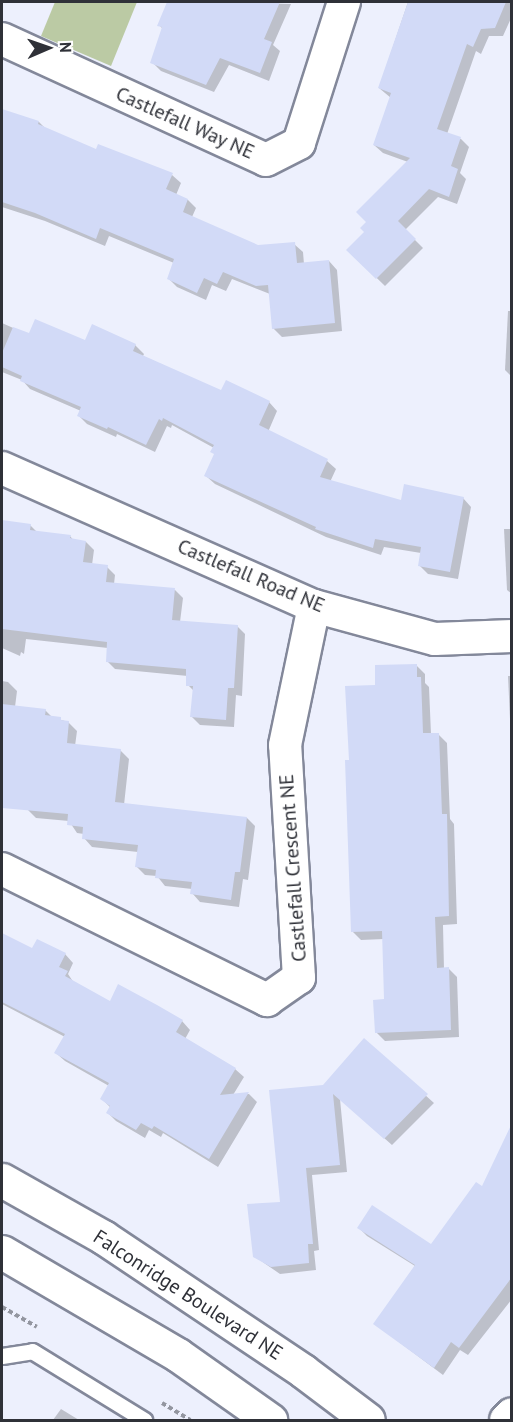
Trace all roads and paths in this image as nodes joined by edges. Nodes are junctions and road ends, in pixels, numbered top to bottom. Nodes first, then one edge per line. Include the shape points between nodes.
1 (344, 2) edge
2 (2, 39) edge
3 (2, 468) edge
4 (314, 606) junction
5 (512, 636) edge
6 (2, 869) edge
7 (2, 1180) edge
8 (2, 1252) edge
9 (2, 1356) edge
10 (512, 1414) edge
11 (144, 1420) edge
12 (270, 1420) edge
13 (368, 1420) edge
14 (506, 1420) edge

1 - 2 street, Castlefall Way NE via 299,143 266,160
3 - 4 street, Castlefall Road NE
4 - 5 street, Castlefall Road NE via 435,639
4 - 6 street, Castlefall Crescent NE via 285,744 299,978 267,1000
7 - 13 main road, Falconridge Boulevard NE via 103,1237 303,1371
8 - 12 main road via 178,1355
9 - 11 lane via 32,1351
10 - 14 street

